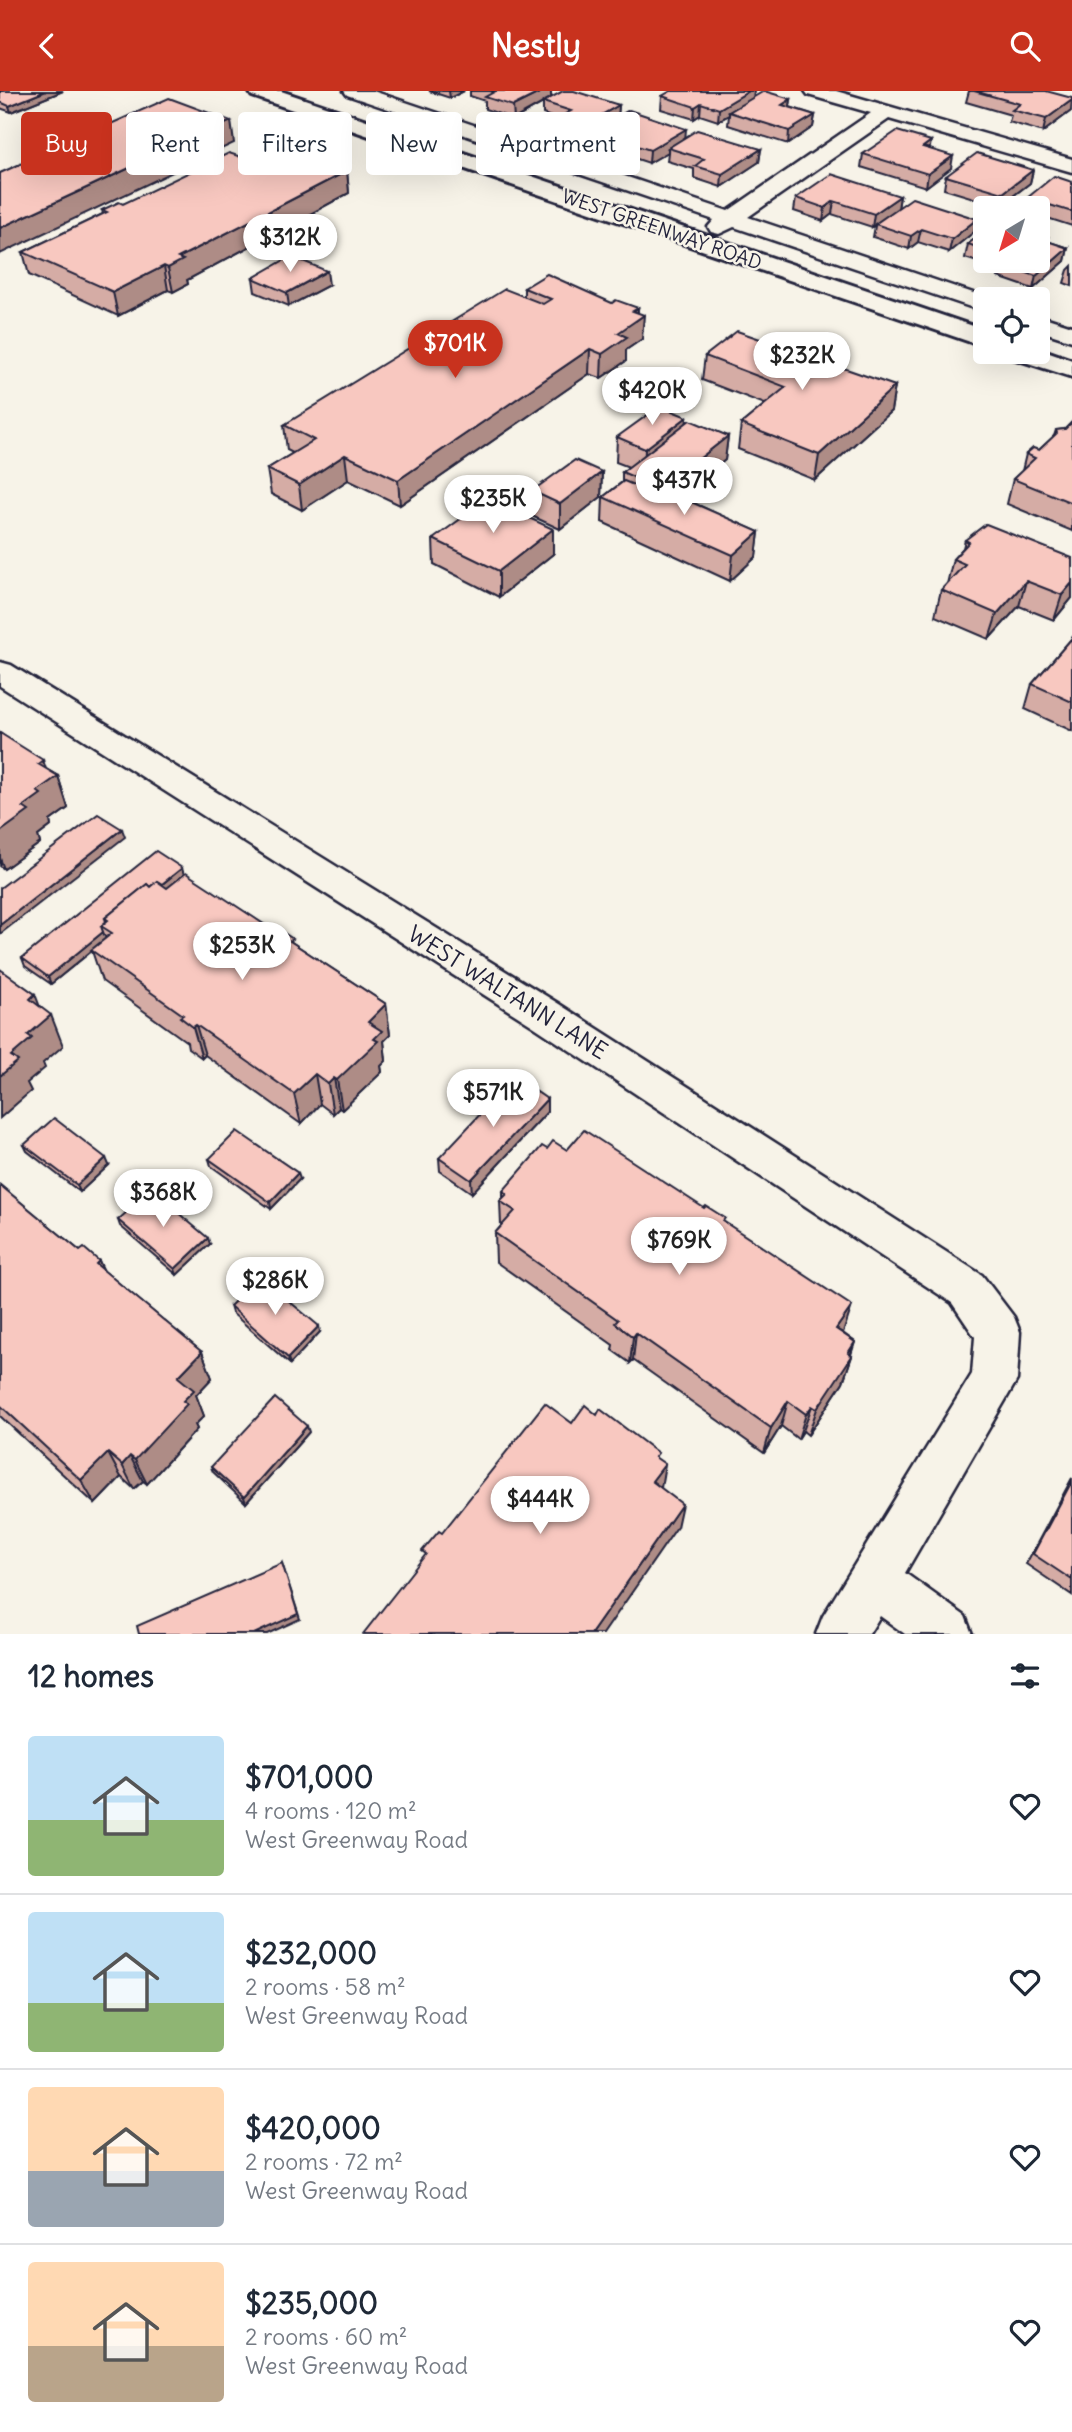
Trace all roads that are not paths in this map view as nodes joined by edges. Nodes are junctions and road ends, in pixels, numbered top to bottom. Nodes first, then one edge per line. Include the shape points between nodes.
1 (260, 91) edge
2 (354, 91) edge
3 (815, 91) edge
4 (886, 111) junction
5 (1072, 166) edge
6 (732, 217) junction
7 (698, 241) junction
8 (973, 301) edge
9 (1050, 326) edge
10 (1072, 334) edge
11 (973, 335) edge
12 (1050, 361) edge
13 (1072, 369) edge
14 (0, 672) edge
15 (874, 1581) junction
16 (841, 1634) edge
17 (947, 1634) edge

1 - 7 main road, WEST GREENWAY ROAD
2 - 6 street, WEST GREENWAY ROAD
3 - 4 street
4 - 5 street
4 - 6 street
6 - 7 street
6 - 8 street, WEST GREENWAY ROAD
7 - 11 main road, WEST GREENWAY ROAD
9 - 10 street
12 - 13 main road
14 - 15 street, WEST WALTANN LANE via 546,1015 967,1289 998,1332 993,1380
15 - 16 street
15 - 17 street

